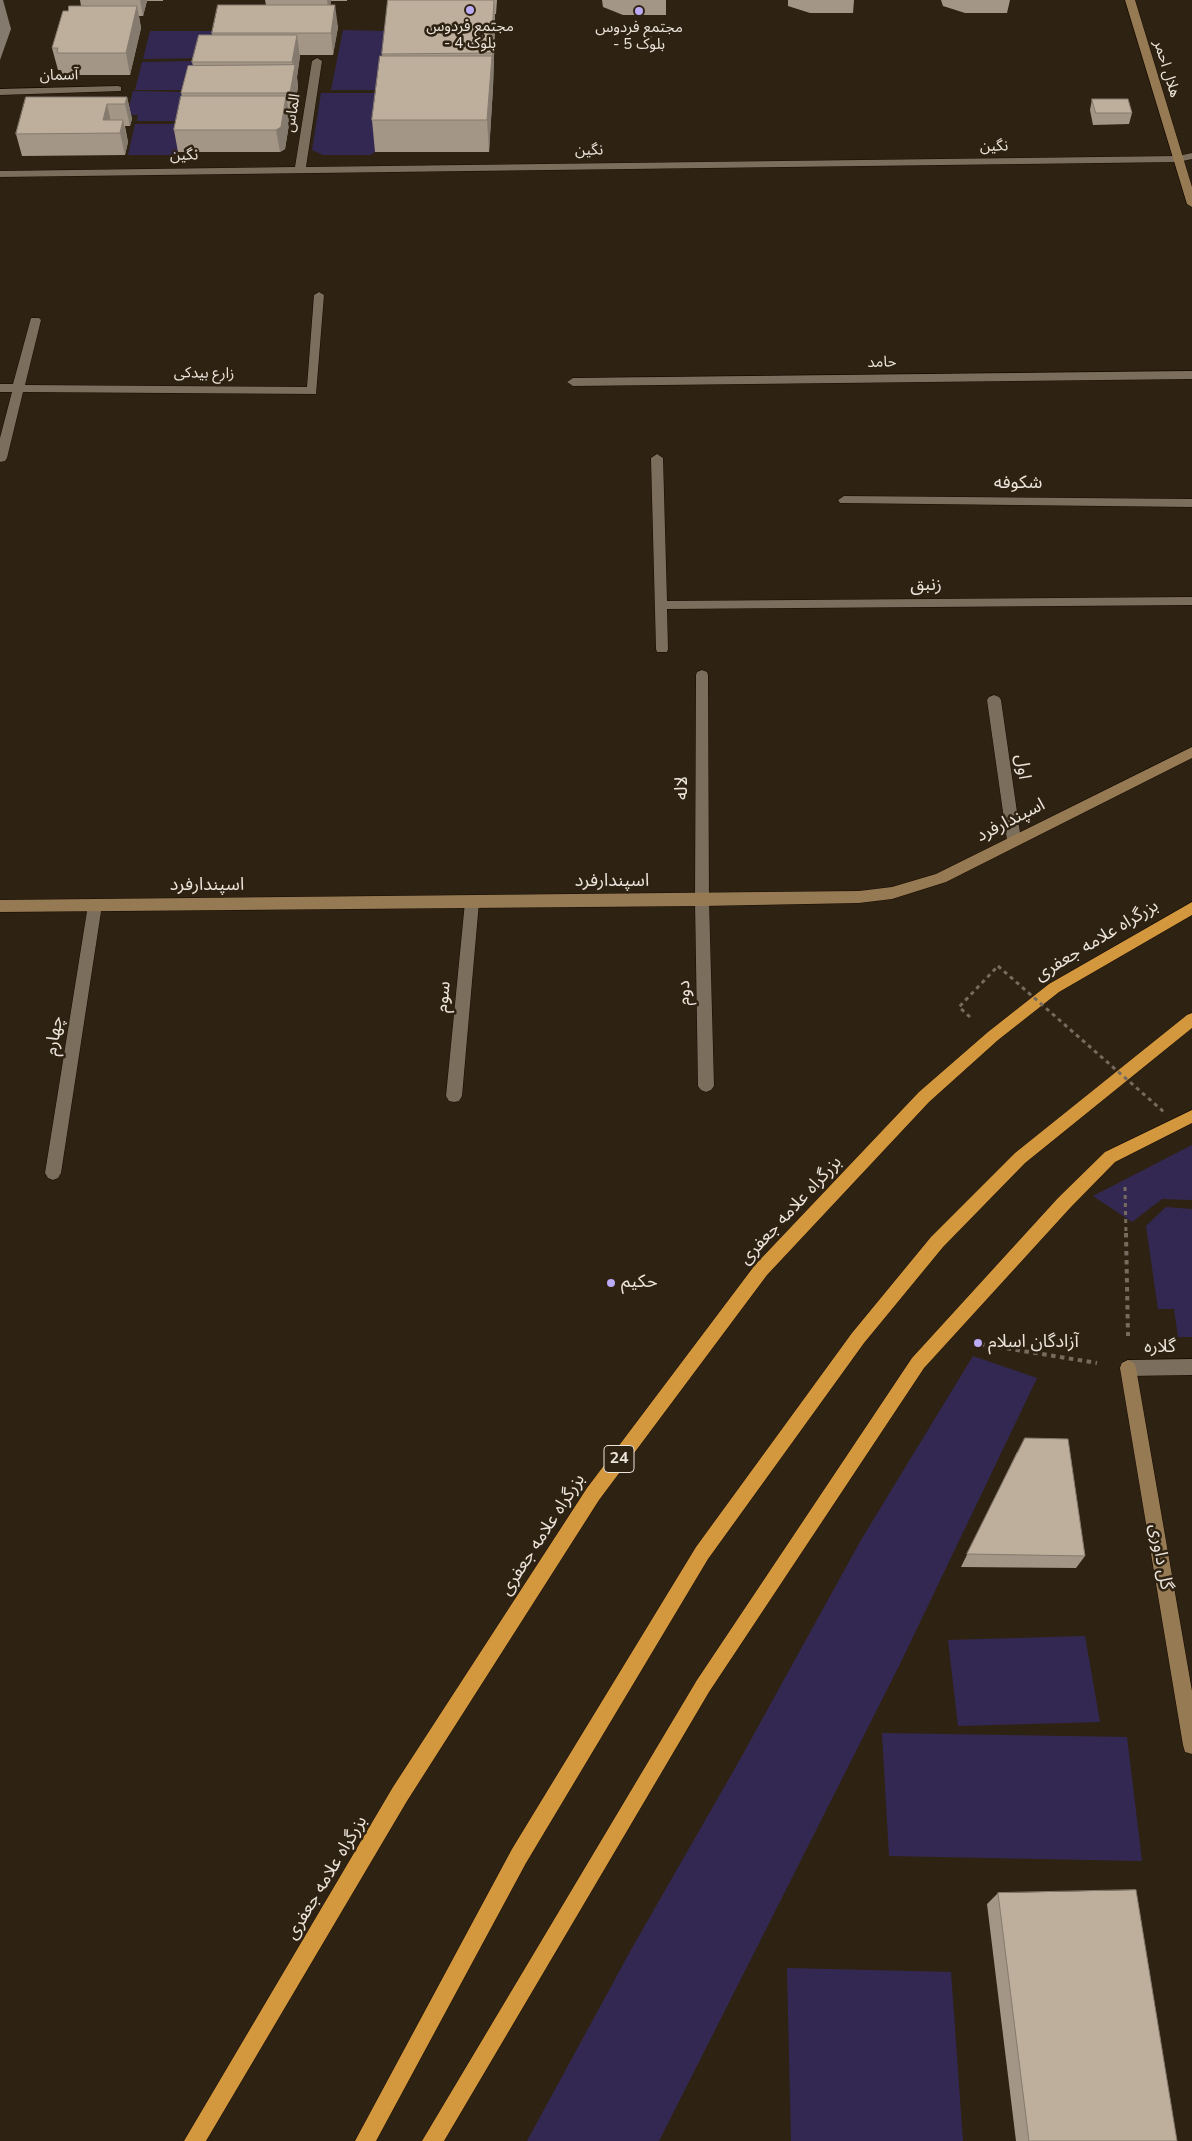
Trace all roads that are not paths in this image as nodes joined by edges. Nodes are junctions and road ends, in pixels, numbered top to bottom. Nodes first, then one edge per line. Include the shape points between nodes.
1 (1130, 0) edge
2 (317, 61) dead end
3 (118, 89) dead end
4 (0, 92) edge
5 (1192, 156) edge
6 (1178, 159) junction
7 (300, 170) junction
8 (0, 174) edge
9 (1192, 204) edge
10 (319, 296) dead end
11 (34, 320) dead end
12 (1192, 374) edge
13 (573, 382) dead end
14 (0, 388) edge
15 (19, 388) junction
16 (1, 458) edge
17 (657, 458) dead end
18 (844, 500) dead end
19 (1192, 502) edge
20 (1192, 601) edge
21 (660, 605) junction
22 (662, 649) dead end
23 (702, 675) dead end
24 (994, 700) dead end
25 (1192, 752) edge
26 (1014, 840) junction
27 (702, 900) junction
28 (472, 902) junction
29 (95, 905) junction
30 (0, 906) edge
31 (1192, 908) edge
32 (1192, 1019) edge
33 (706, 1086) dead end
34 (454, 1096) dead end
35 (1192, 1116) edge
36 (53, 1173) dead end
37 (1192, 1367) edge
38 (1128, 1368) joint
39 (1192, 1746) edge
40 (194, 2141) edge
41 (365, 2141) edge
42 (432, 2141) edge

1 - 6 street, هلال احمر
2 - 7 street, الماس
3 - 4 street, آسمان
5 - 6 street, نگین
6 - 7 street, نگین
6 - 9 street, هلال احمر
7 - 8 street, نگین
10 - 15 street, زارع بیدکی via 312,391
11 - 15 street
12 - 13 street, حامد
14 - 15 street, زارع بیدکی
15 - 16 street
17 - 21 street
18 - 19 street, شکوفه
20 - 21 street, زنبق
21 - 22 street
23 - 27 street, لاله
24 - 26 street, اول
25 - 26 street, اسپندارفرد
26 - 27 street, اسپندارفرد via 941,878 892,893 859,897
27 - 28 street, اسپندارفرد
27 - 33 street, دوم
28 - 29 street, اسپندارفرد
28 - 34 street, سوم
29 - 30 street, اسپندارفرد
29 - 36 street, چهارم
31 - 40 highway, بزرگراه علامه جعفری / 24 via 1054,988 993,1036 924,1097 761,1270 588,1502 400,1794
32 - 41 highway via 1020,1158 936,1242 858,1338 702,1553 519,1856
35 - 42 highway via 1110,1157 918,1363 703,1686
37 - 38 street, گلاره
38 - 39 street, گل داوری

